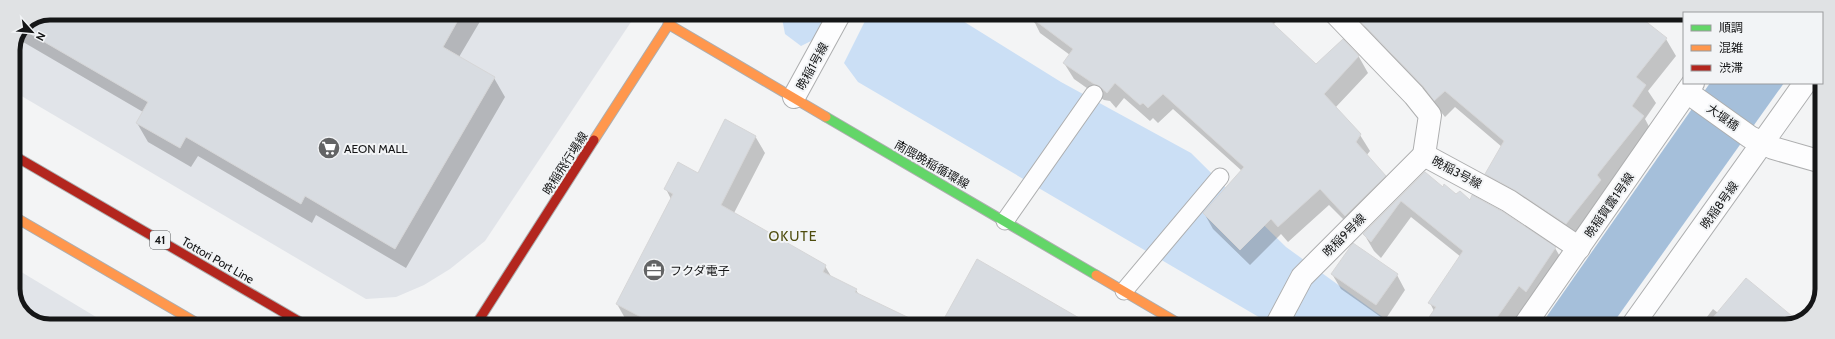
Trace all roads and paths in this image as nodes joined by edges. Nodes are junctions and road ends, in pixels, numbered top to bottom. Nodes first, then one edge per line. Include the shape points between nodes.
1 (671, 20) edge
2 (836, 20) edge
3 (1342, 20) edge
4 (668, 24) junction
5 (1804, 84) edge
6 (1692, 91) edge
7 (1094, 94) dead end
8 (794, 97) junction
9 (1757, 140) junction
10 (1424, 155) junction
11 (20, 159) edge
12 (1815, 160) edge
13 (1220, 177) dead end
14 (20, 220) edge
15 (1005, 221) junction
16 (1579, 248) junction
17 (1124, 291) junction
18 (190, 319) edge
19 (295, 319) edge
20 (479, 319) edge
21 (1171, 319) edge
22 (1280, 319) edge
23 (1529, 319) edge
24 (1637, 319) edge

1 - 4 street, 晩稲飛行場線
2 - 8 street, 晩稲1号線
3 - 10 street, 晩稲3号線 via 1414,95 1430,116
4 - 8 street, 南隈晩稲循環線
4 - 20 street, 晩稲飛行場線
5 - 9 street, 晩稲8号線
6 - 9 street, 大堰橋
6 - 16 street, 晩稲賀露1号線
7 - 15 lane
8 - 15 street, 南隈晩稲循環線
9 - 12 street, 大堰橋 via 1773,148
9 - 24 street, 晩稲8号線
10 - 16 street, 晩稲3号線 via 1509,201
10 - 22 street, 晩稲9号線 via 1302,277
11 - 19 street, Tottori Port Line / 41
13 - 17 lane
14 - 18 street
15 - 17 street, 南隈晩稲循環線
16 - 23 street, 晩稲賀露1号線
17 - 21 street, 南隈晩稲循環線

